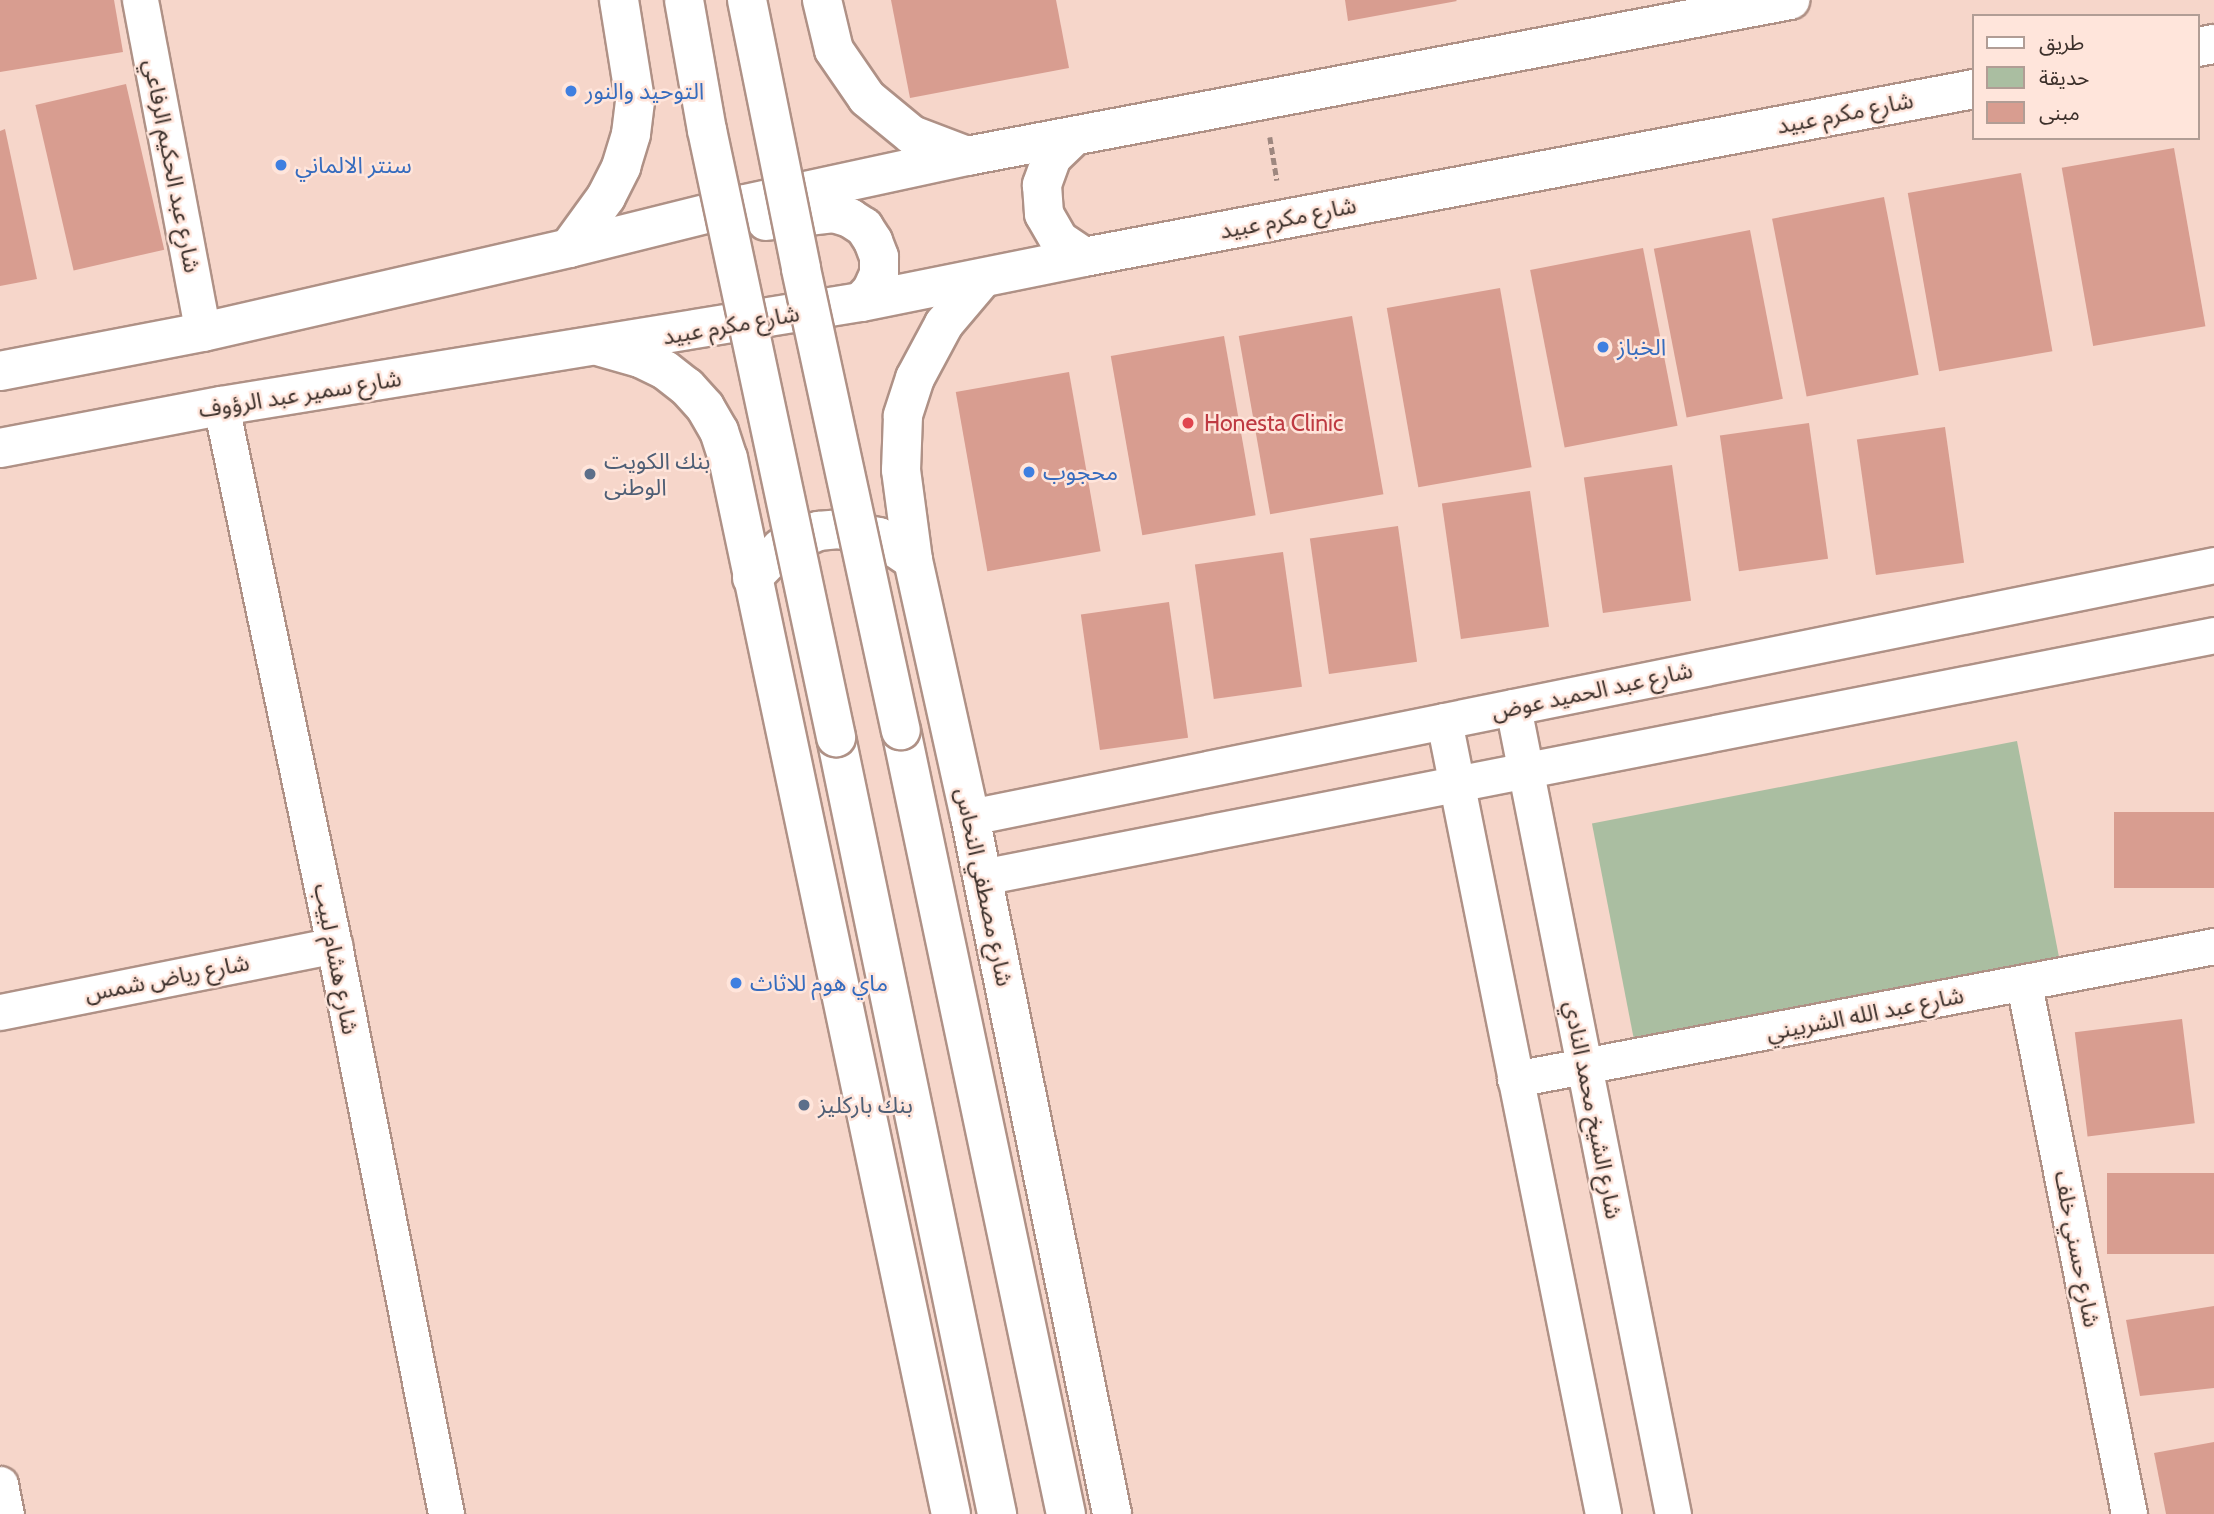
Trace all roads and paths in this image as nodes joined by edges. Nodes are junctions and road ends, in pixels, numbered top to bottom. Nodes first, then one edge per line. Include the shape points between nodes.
1 (140, 0) edge
2 (619, 0) edge
3 (684, 0) edge
4 (747, 0) edge
5 (822, 0) edge
6 (1790, 0) edge
7 (1972, 89) edge
8 (1264, 100) junction
9 (1074, 136) junction
10 (967, 156) junction
11 (745, 204) junction
12 (1283, 219) junction
13 (569, 248) junction
14 (1084, 257) junction
15 (982, 279) junction
16 (861, 302) junction
17 (204, 332) junction
18 (601, 346) junction
19 (0, 371) edge
20 (221, 406) junction
21 (0, 448) edge
22 (913, 560) junction
23 (2214, 565) edge
24 (752, 578) junction
25 (2214, 635) edge
26 (1513, 707) junction
27 (1444, 721) junction
28 (1524, 773) junction
29 (1458, 786) junction
30 (970, 817) junction
31 (982, 877) junction
32 (334, 945) junction
33 (2214, 946) edge
34 (2024, 984) junction
35 (0, 1012) edge
36 (1584, 1066) junction
37 (1516, 1079) junction
38 (0, 1484) edge
39 (6, 1514) edge
40 (446, 1514) edge
41 (951, 1514) edge
42 (997, 1514) edge
43 (1066, 1514) edge
44 (1112, 1514) edge
45 (1603, 1514) edge
46 (1673, 1514) edge
47 (2129, 1514) edge

1 - 17 street, شارع عبد الحكيم الرفاعي
2 - 13 main road via 635,100 631,134 606,197
3 - 42 main road, bridge
4 - 43 main road, bridge
5 - 10 main road via 834,50 867,98 912,135
6 - 8 main road
7 - 12 main road, شارع مكرم عبيد
8 - 9 main road
8 - 12 path
9 - 10 main road
9 - 14 main road via 1052,157 1042,185 1044,214 1059,240
10 - 11 main road
11 - 13 main road
11 - 16 main road via 749,212 765,221 834,213 864,227 879,257 872,290
12 - 14 main road, شارع مكرم عبيد
13 - 17 main road
14 - 15 main road, شارع مكرم عبيد
15 - 16 main road, شارع مكرم عبيد
15 - 22 main road, شارع مصطفي النحاس via 928,350 903,416 901,470
16 - 18 main road, شارع مكرم عبيد
17 - 19 main road
18 - 20 main road, شارع سمير عبد الرؤوف
18 - 24 main road via 664,370 705,407 728,458
20 - 21 main road, شارع سمير عبد الرؤوف
20 - 32 street, شارع هشام لبيب
22 - 24 main road via 878,537 839,529 818,531 781,548
22 - 30 main road, شارع مصطفي النحاس
23 - 26 street, شارع عبد الحميد عوض
24 - 41 main road
25 - 28 street
26 - 27 street, شارع عبد الحميد عوض
26 - 28 street, شارع الشيخ محمد النادي
27 - 29 street
27 - 30 street, شارع عبد الحميد عوض
28 - 29 street
28 - 36 street, شارع الشيخ محمد النادي
29 - 31 street
29 - 37 street
30 - 31 main road, شارع مصطفي النحاس
31 - 44 main road, شارع مصطفي النحاس
32 - 35 street, شارع رياض شمس
32 - 40 street, شارع هشام لبيب
33 - 34 street, شارع عبد الله الشربيني
34 - 36 street, شارع عبد الله الشربيني
34 - 47 street, شارع حسني خلف
36 - 37 street, شارع عبد الله الشربيني
36 - 46 street, شارع الشيخ محمد النادي
37 - 45 street
38 - 39 street

